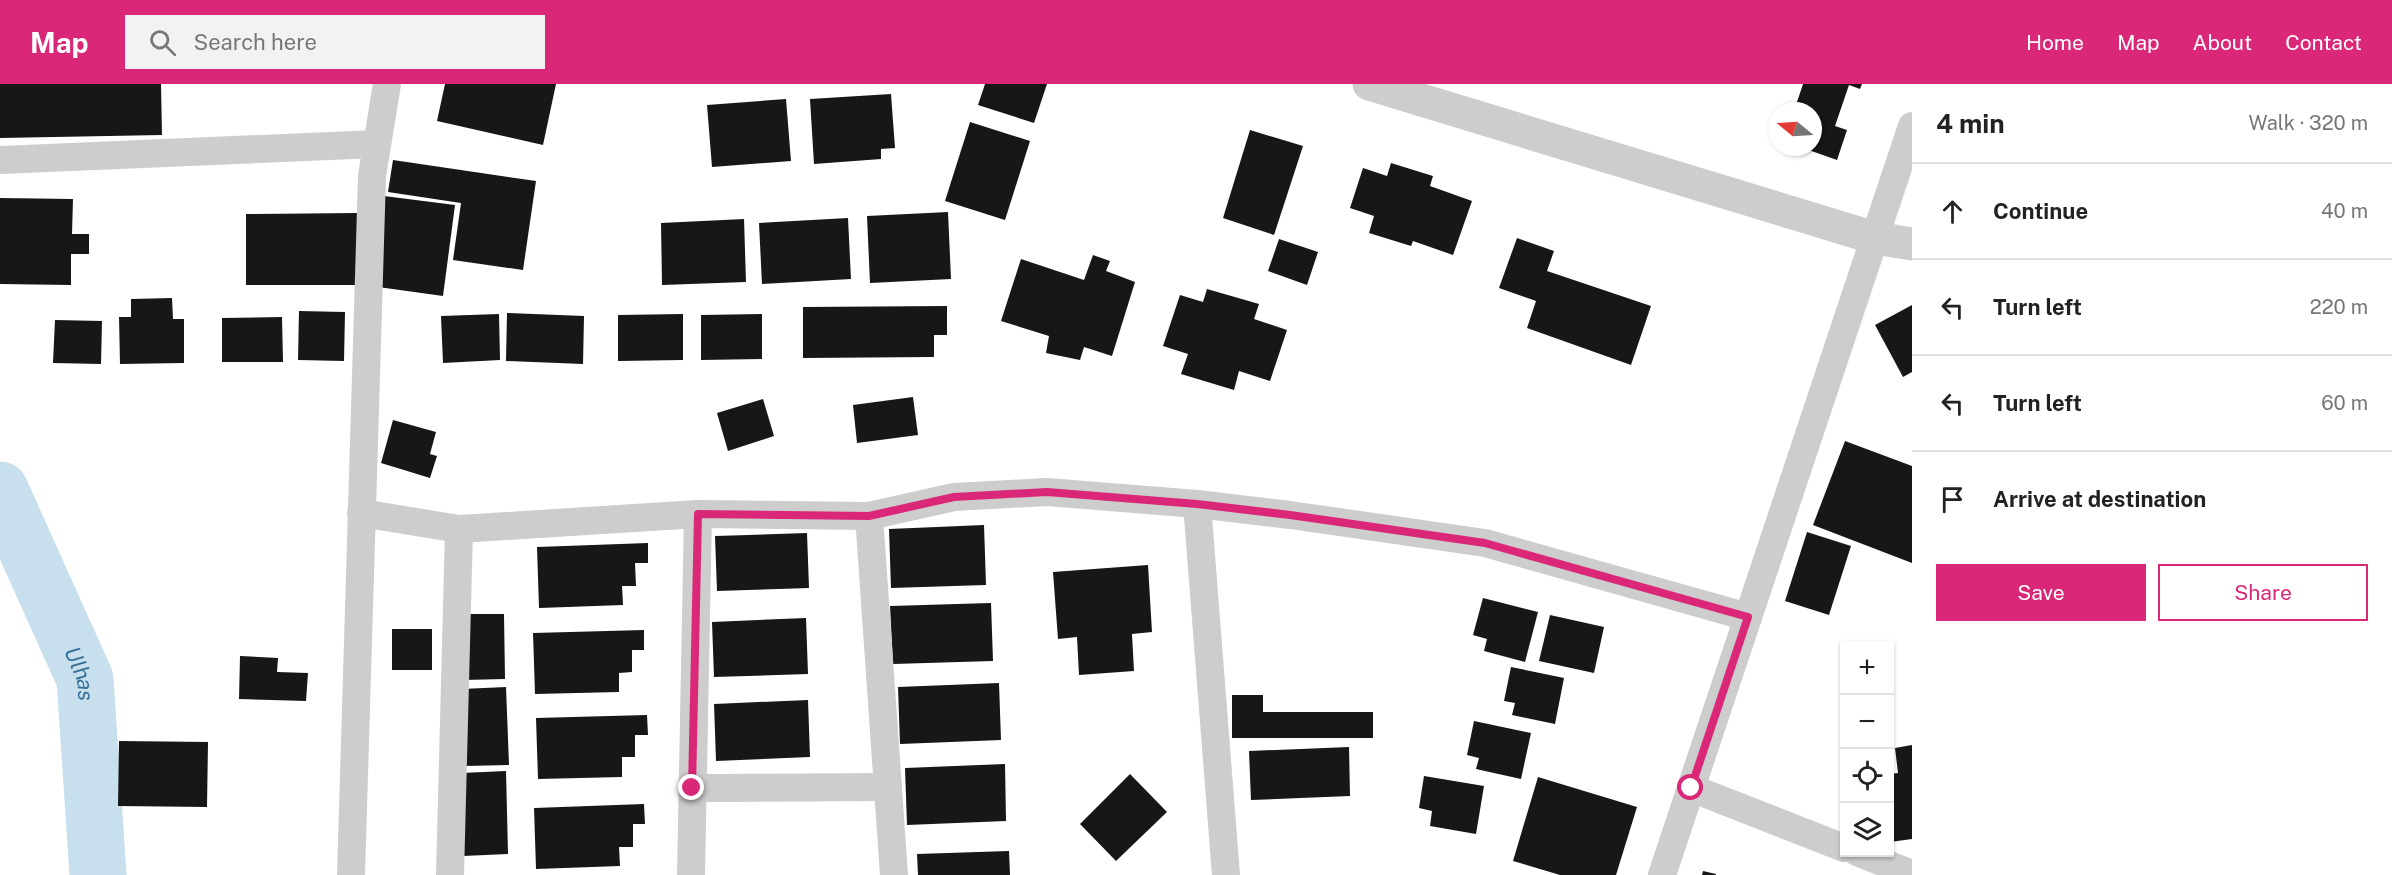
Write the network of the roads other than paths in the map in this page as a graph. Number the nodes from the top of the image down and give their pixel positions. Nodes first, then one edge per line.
1 (387, 84) edge
2 (1369, 84) edge
3 (1912, 126) edge
4 (377, 144) junction
5 (0, 160) edge
6 (1875, 238) junction
7 (1912, 244) edge
8 (1197, 504) junction
9 (361, 513) junction
10 (698, 514) junction
11 (869, 516) junction
12 (459, 529) junction
13 (1748, 617) junction
14 (888, 787) junction
15 (692, 788) junction
16 (1691, 788) junction
17 (1840, 846) edge
18 (1870, 857) edge
19 (1912, 874) edge
20 (351, 875) edge
21 (450, 875) edge
22 (691, 875) edge
23 (894, 875) edge
24 (1226, 875) edge
25 (1662, 875) edge

1 - 4 street
2 - 6 street
3 - 6 street
4 - 5 street
4 - 9 street
6 - 7 street
6 - 13 street
8 - 11 street
8 - 13 street
8 - 24 street
9 - 12 street
9 - 20 street
10 - 11 street
10 - 12 street
10 - 15 street
11 - 14 street
12 - 21 street
13 - 16 street
14 - 15 street
14 - 23 street
15 - 22 street
16 - 17 street
16 - 25 street
18 - 19 street

